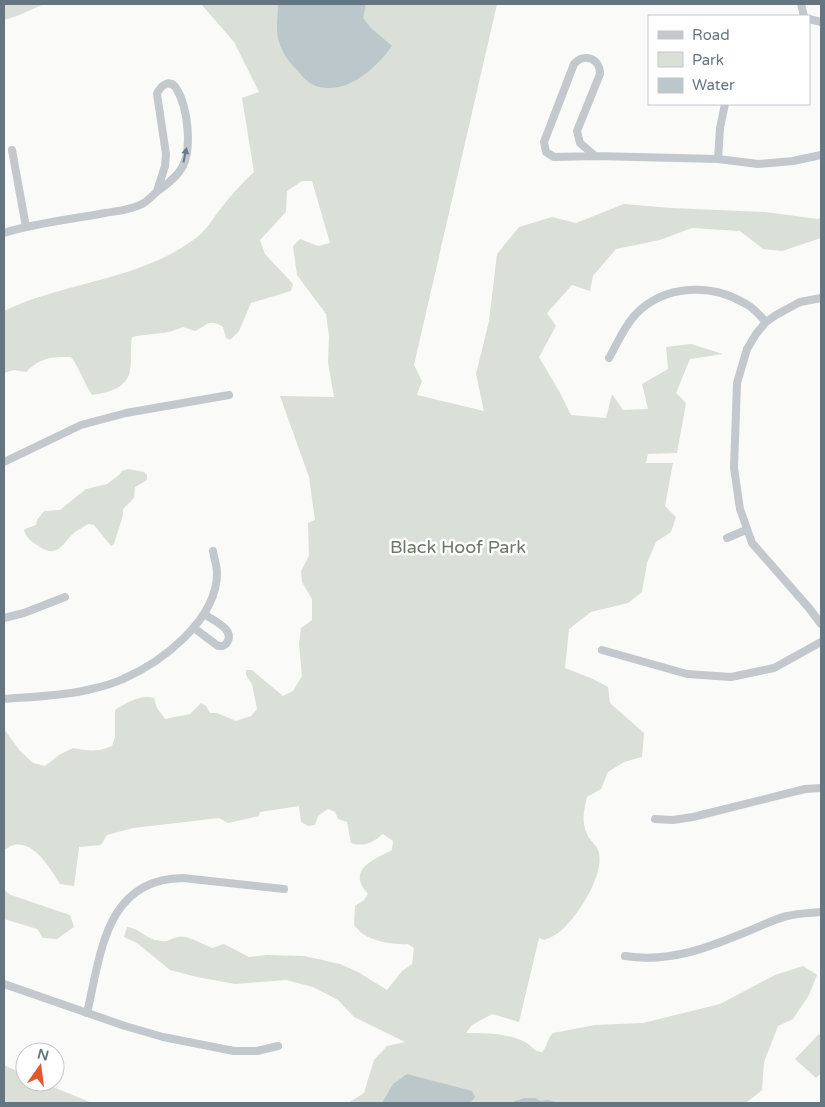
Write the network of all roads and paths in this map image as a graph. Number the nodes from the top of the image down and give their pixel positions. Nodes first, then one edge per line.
1 (725, 105) edge
2 (12, 150) dead end
3 (821, 155) edge
4 (595, 156) junction
5 (718, 159) junction
6 (157, 191) junction
7 (26, 227) junction
8 (4, 233) edge
9 (821, 298) edge
10 (766, 322) junction
11 (609, 358) dead end
12 (229, 395) dead end
13 (4, 462) edge
14 (746, 530) junction
15 (728, 538) dead end
16 (213, 551) dead end
17 (66, 597) dead end
18 (204, 614) junction
19 (4, 618) edge
20 (821, 624) edge
21 (194, 628) junction
22 (821, 642) edge
23 (602, 650) dead end
24 (4, 699) edge
25 (821, 788) edge
26 (655, 819) dead end
27 (284, 889) dead end
28 (821, 912) edge
29 (625, 956) dead end
30 (4, 984) edge
31 (87, 1013) junction
32 (278, 1046) dead end

1 - 5 street
2 - 7 street
3 - 5 street
4 - 4 street
4 - 5 street
6 -> 6 street
6 - 7 street
7 - 8 street
9 - 10 street
10 - 11 street
10 - 14 street
12 - 13 street
14 - 15 street
14 - 20 street
16 - 18 street
17 - 19 street
18 - 21 street
18 - 21 street
21 - 24 street
22 - 23 street
25 - 26 street
27 - 31 street
28 - 29 street
30 - 31 street
31 - 32 street

